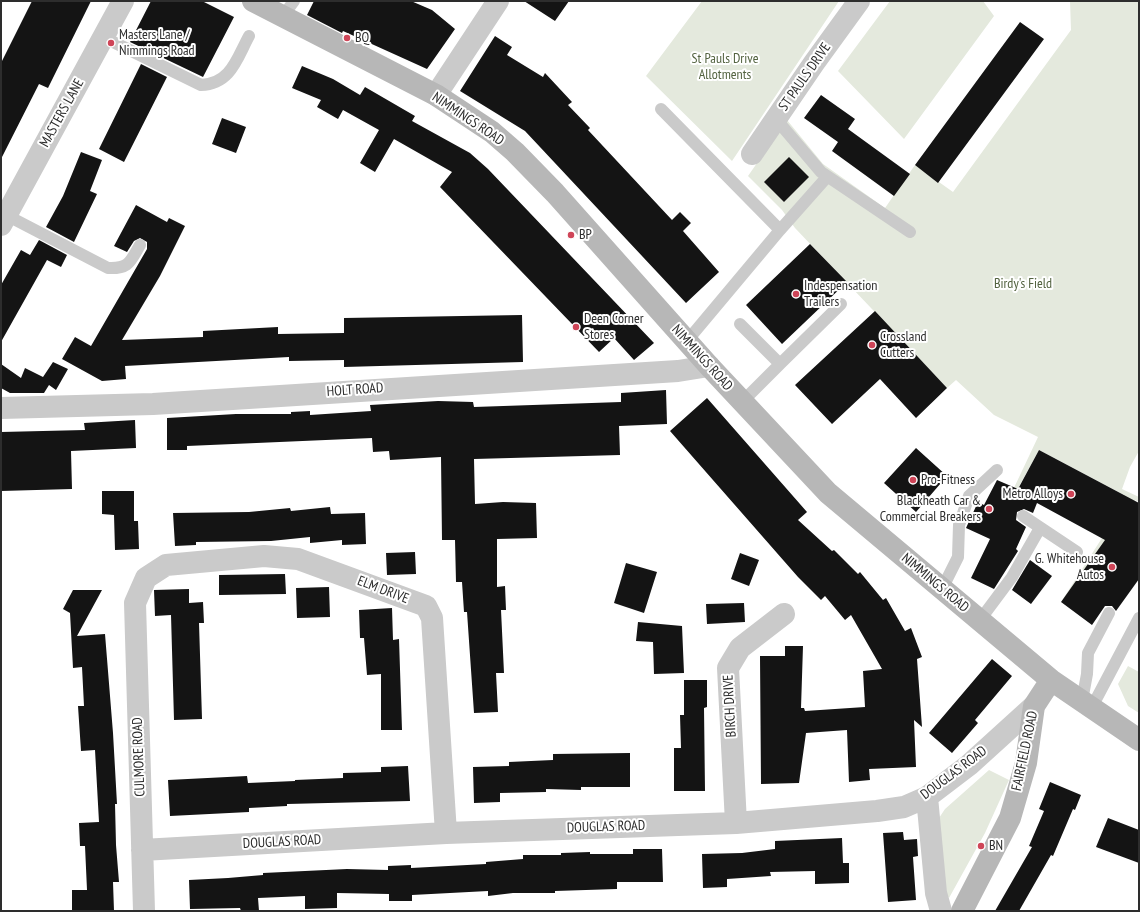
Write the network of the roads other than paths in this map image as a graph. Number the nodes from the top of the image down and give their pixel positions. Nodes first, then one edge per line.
1 (123, 1) edge
2 (253, 1) edge
3 (498, 1) edge
4 (859, 1) edge
5 (288, 9) edge
6 (249, 36) dead end
7 (103, 37) junction
8 (436, 95) junction
9 (661, 109) dead end
10 (776, 119) junction
11 (752, 154) dead end
12 (827, 177) junction
13 (3, 217) edge
14 (780, 230) junction
15 (910, 232) dead end
16 (140, 245) dead end
17 (842, 304) dead end
18 (740, 324) dead end
19 (687, 341) junction
20 (780, 364) junction
21 (709, 366) junction
22 (742, 402) junction
23 (1, 408) edge
24 (997, 470) dead end
25 (1023, 516) dead end
26 (1040, 528) junction
27 (1077, 552) dead end
28 (942, 589) junction
29 (135, 602) joint
30 (1109, 613) dead end
31 (784, 614) dead end
32 (1139, 618) edge
33 (980, 620) junction
34 (1052, 680) junction
35 (1087, 704) junction
36 (1034, 706) junction
37 (1139, 740) edge
38 (927, 797) junction
39 (736, 823) junction
40 (446, 833) junction
41 (142, 850) junction
42 (144, 911) edge
43 (941, 911) edge
44 (962, 911) edge

1 - 7 street, MASTERS LANE
2 - 5 main road, NIMMINGS ROAD
3 - 8 street
4 - 10 street, ST PAULS DRIVE
5 - 8 main road, NIMMINGS ROAD
6 - 7 lane
7 - 13 street, MASTERS LANE
8 - 19 main road, NIMMINGS ROAD
9 - 14 lane
10 - 11 street, ST PAULS DRIVE
10 - 12 lane
12 - 14 lane
12 - 15 lane
13 - 16 lane
14 - 19 lane
17 - 20 lane
18 - 20 lane
19 - 21 main road, NIMMINGS ROAD
20 - 22 lane
21 - 22 main road, NIMMINGS ROAD
21 - 23 street, HOLT ROAD
22 - 28 main road, NIMMINGS ROAD
24 - 28 lane
25 - 26 lane
26 - 27 lane
26 - 33 lane
28 - 33 main road, NIMMINGS ROAD
29 - 40 street, ELM DRIVE
29 - 41 street, CULMORE ROAD
30 - 35 lane
31 - 39 street, BIRCH DRIVE
32 - 35 lane
33 - 34 main road, NIMMINGS ROAD
34 - 35 main road, NIMMINGS ROAD
34 - 36 main road, FAIRFIELD ROAD
35 - 37 main road, NIMMINGS ROAD
36 - 38 street, DOUGLAS ROAD
36 - 44 main road, FAIRFIELD ROAD
38 - 39 street, DOUGLAS ROAD
38 - 43 street
39 - 40 street, DOUGLAS ROAD
40 - 41 street, DOUGLAS ROAD
41 - 42 street, CULMORE ROAD

